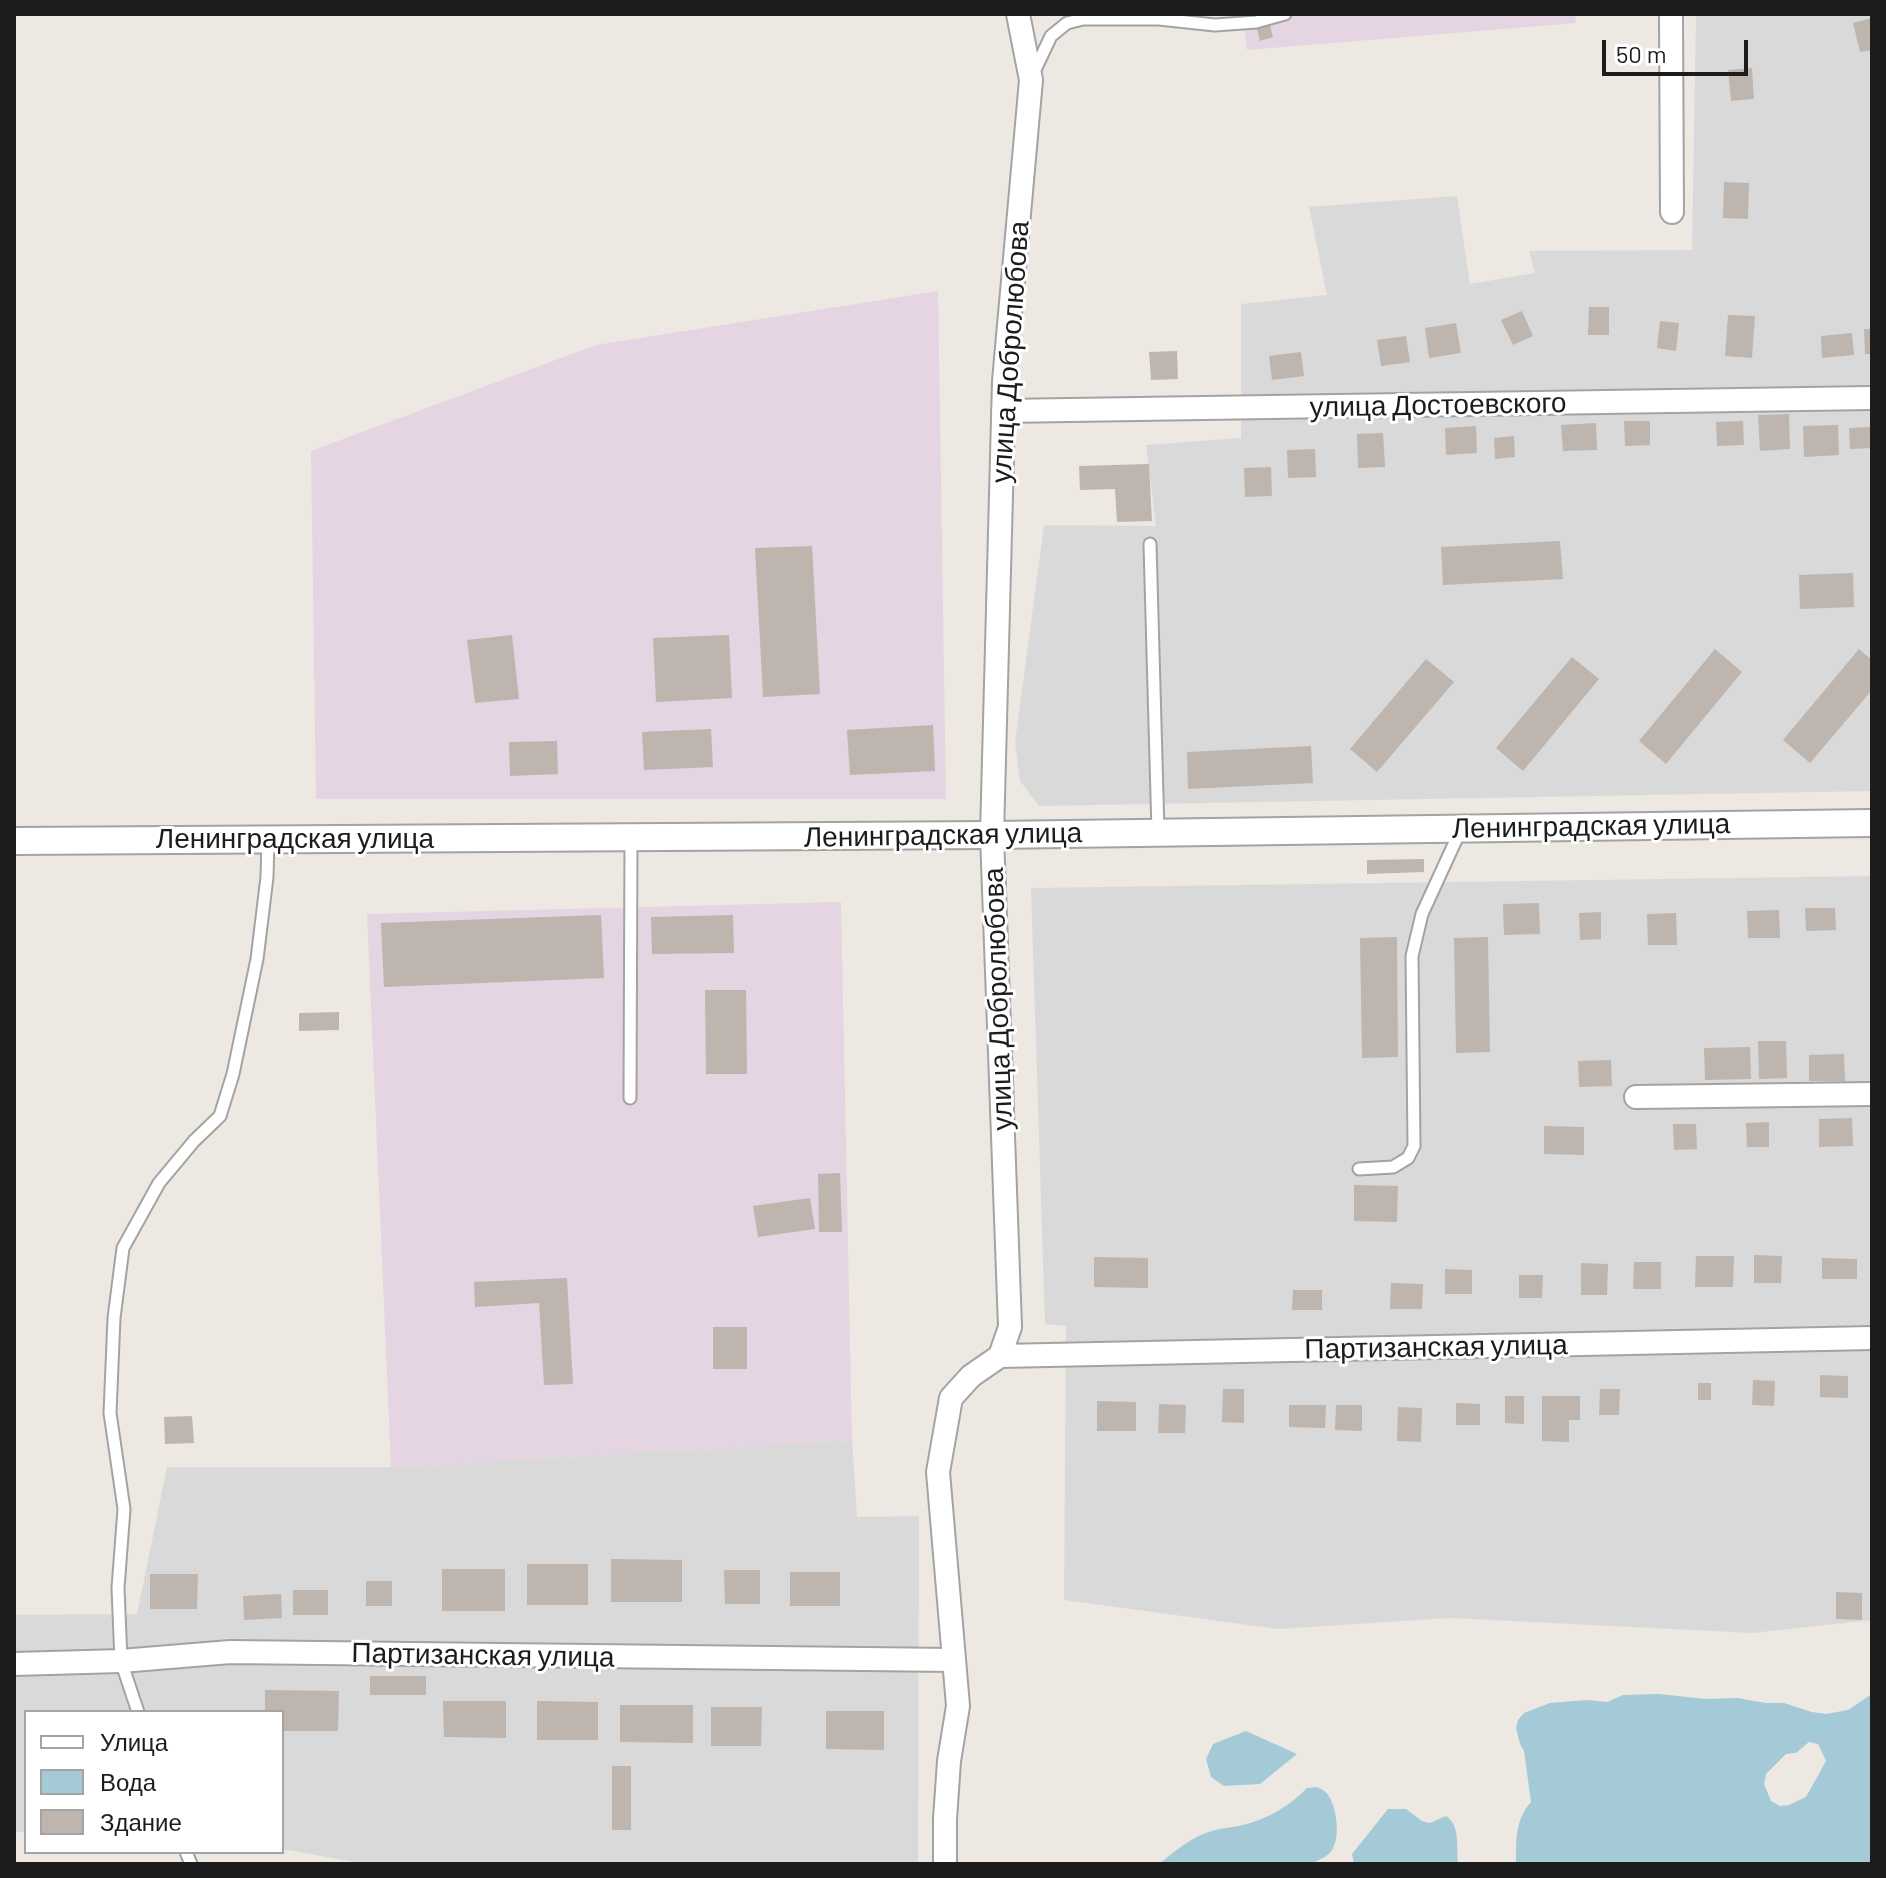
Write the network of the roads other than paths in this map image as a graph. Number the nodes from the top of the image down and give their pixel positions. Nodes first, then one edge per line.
1 (1018, 14) edge
2 (1285, 14) edge
3 (1671, 14) edge
4 (1031, 80) junction
5 (1672, 212) dead end
6 (1872, 398) edge
7 (1003, 411) junction
8 (1150, 544) dead end
9 (1872, 823) edge
10 (1462, 828) junction
11 (1158, 832) junction
12 (992, 835) junction
13 (631, 837) junction
14 (268, 839) junction
15 (14, 841) edge
16 (1872, 1094) edge
17 (1636, 1097) dead end
18 (630, 1098) dead end
19 (1359, 1169) dead end
20 (1872, 1338) edge
21 (1000, 1356) junction
22 (953, 1660) junction
23 (121, 1661) junction
24 (14, 1664) edge
25 (137, 1710) edge
26 (945, 1864) edge

1 - 4 street, улица Добролюбова
2 - 4 lane
3 - 5 street
4 - 7 street, улица Добролюбова
6 - 7 street, улица Достоевского
7 - 12 street, улица Добролюбова
8 - 11 lane
9 - 10 street, Ленинградская улица
10 - 11 street, Ленинградская улица
10 - 19 lane
11 - 12 street, Ленинградская улица
12 - 13 street, Ленинградская улица
12 - 21 street, улица Добролюбова
13 - 14 street, Ленинградская улица
13 - 18 lane
14 - 15 street, Ленинградская улица
14 - 23 lane
16 - 17 street
20 - 21 street, Партизанская улица
21 - 22 street
22 - 23 street, Партизанская улица
22 - 26 street
23 - 24 street, Партизанская улица
23 - 25 lane

